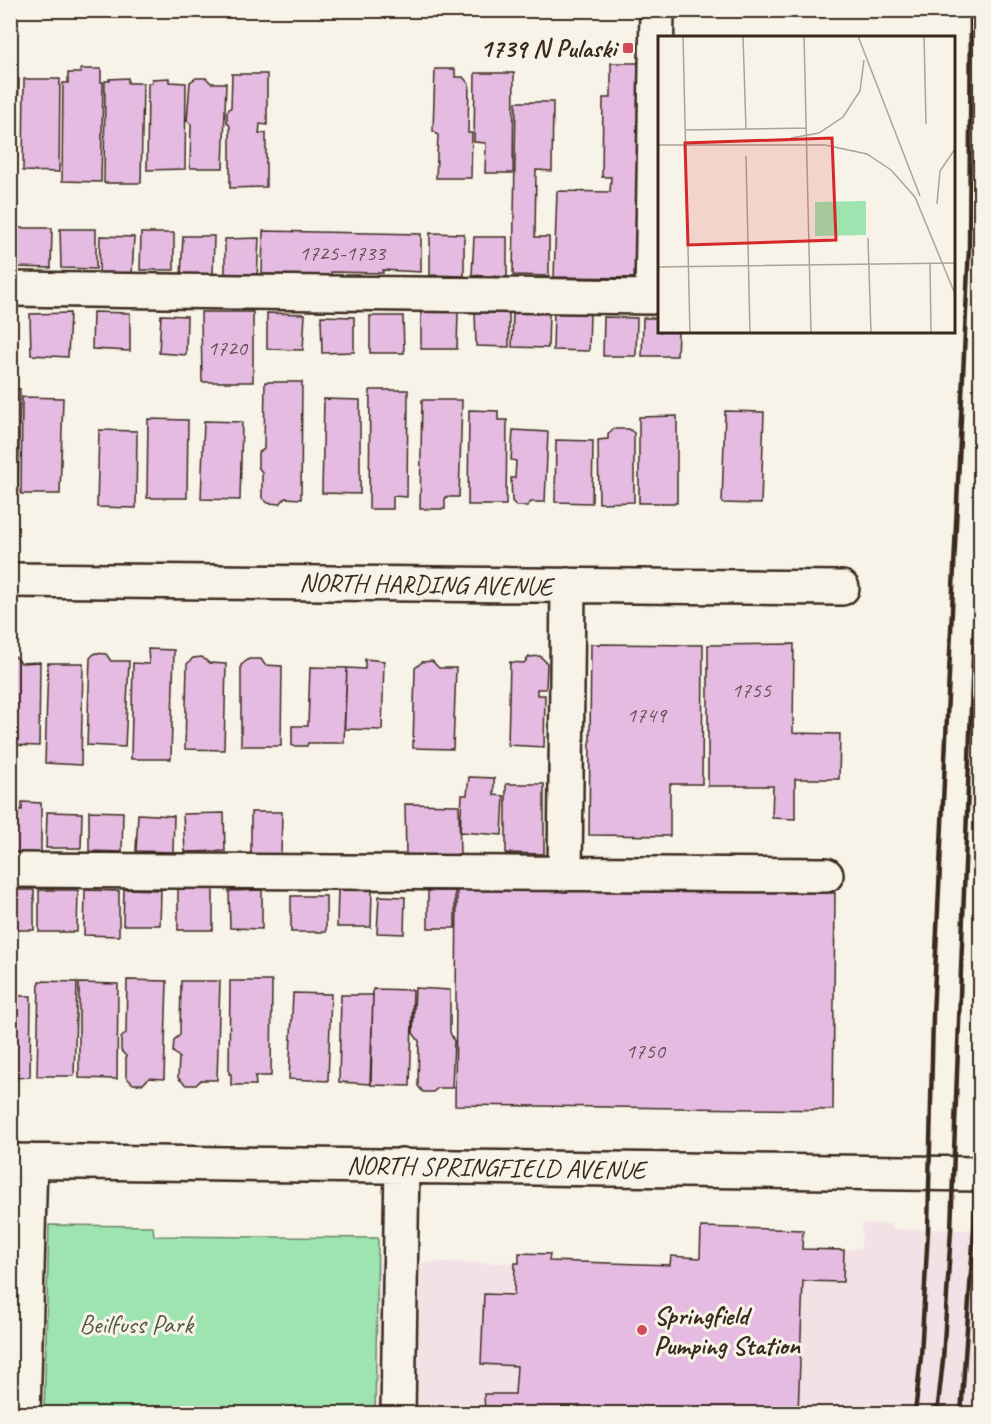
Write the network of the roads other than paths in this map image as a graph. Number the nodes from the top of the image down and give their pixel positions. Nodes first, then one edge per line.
1 (657, 10) edge
2 (10, 289) edge
3 (10, 580) edge
4 (568, 585) junction
5 (842, 588) dead end
6 (10, 870) edge
7 (565, 874) junction
8 (826, 875) dead end
9 (20, 1161) edge
10 (402, 1165) junction
11 (981, 1173) edge
12 (23, 1413) edge
13 (398, 1413) edge

1 - 2 street
3 - 4 street, NORTH HARDING AVENUE
4 - 5 street, NORTH HARDING AVENUE
4 - 7 street
6 - 7 street
7 - 8 street
9 - 10 street, NORTH SPRINGFIELD AVENUE
9 - 12 street
10 - 11 street, NORTH SPRINGFIELD AVENUE
10 - 13 street

